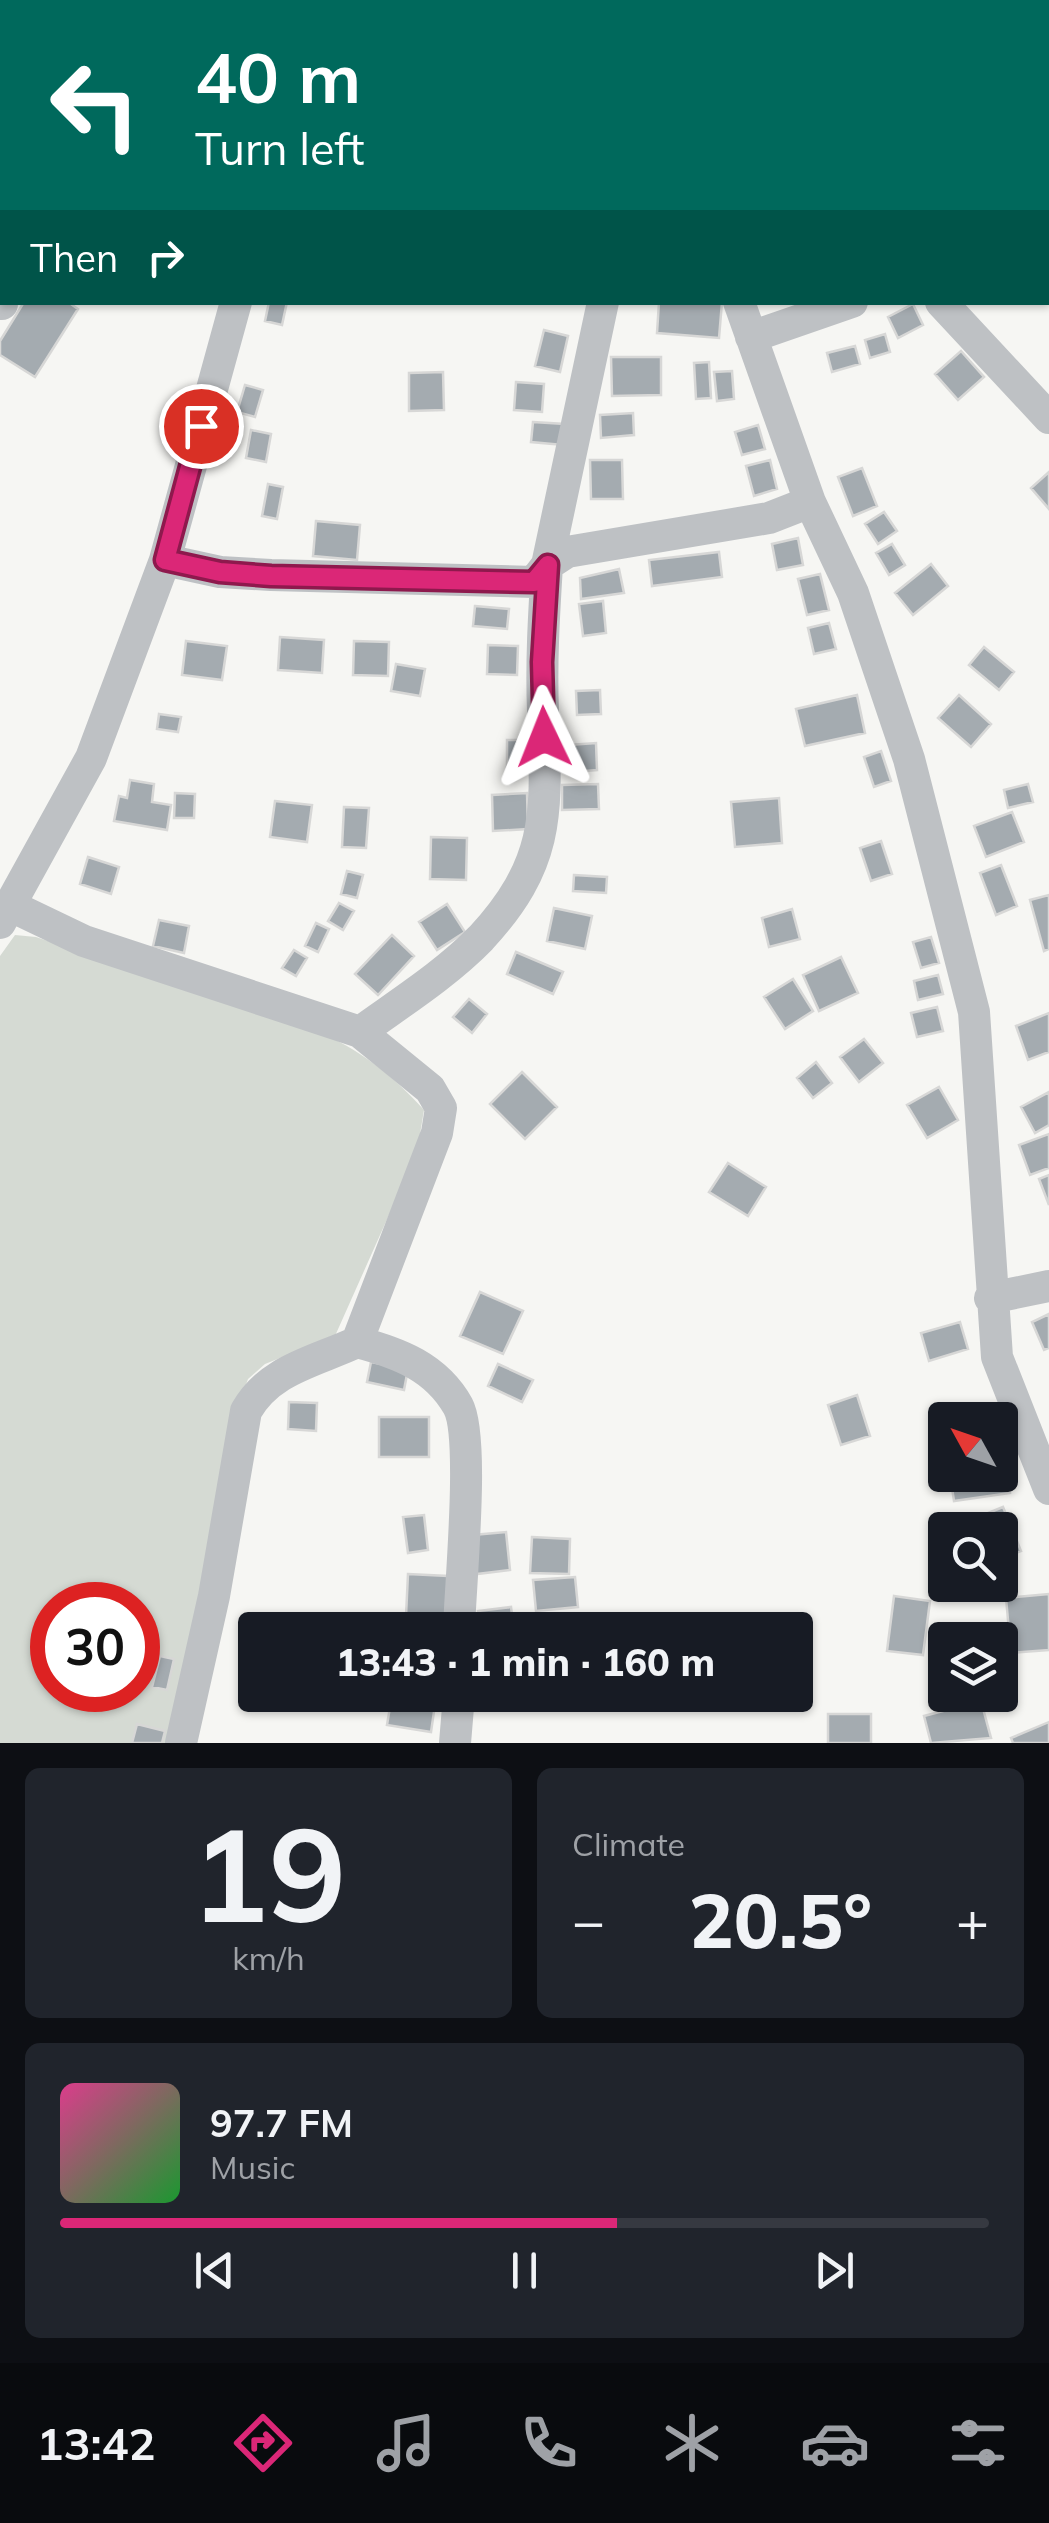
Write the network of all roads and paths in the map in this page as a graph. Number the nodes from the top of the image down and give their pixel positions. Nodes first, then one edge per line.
1 (235, 305) edge
2 (603, 305) edge
3 (740, 305) edge
4 (843, 305) edge
5 (944, 305) edge
6 (751, 337) junction
7 (1049, 418) edge
8 (810, 502) junction
9 (165, 560) junction
10 (548, 565) junction
11 (6, 914) edge
12 (360, 1032) junction
13 (1049, 1286) edge
14 (990, 1298) junction
15 (357, 1342) junction
16 (1049, 1489) edge
17 (461, 1612) edge
18 (457, 1712) edge
19 (180, 1743) edge
20 (455, 1743) edge

1 - 9 street
2 - 10 street
3 - 6 street
4 - 6 street
5 - 7 street
6 - 8 street
8 - 10 street
8 - 14 street
9 - 10 street
9 - 11 street
10 - 12 street
11 - 12 street
12 - 15 street
13 - 14 street
14 - 16 street
15 - 17 street
15 - 19 street
18 - 20 street

